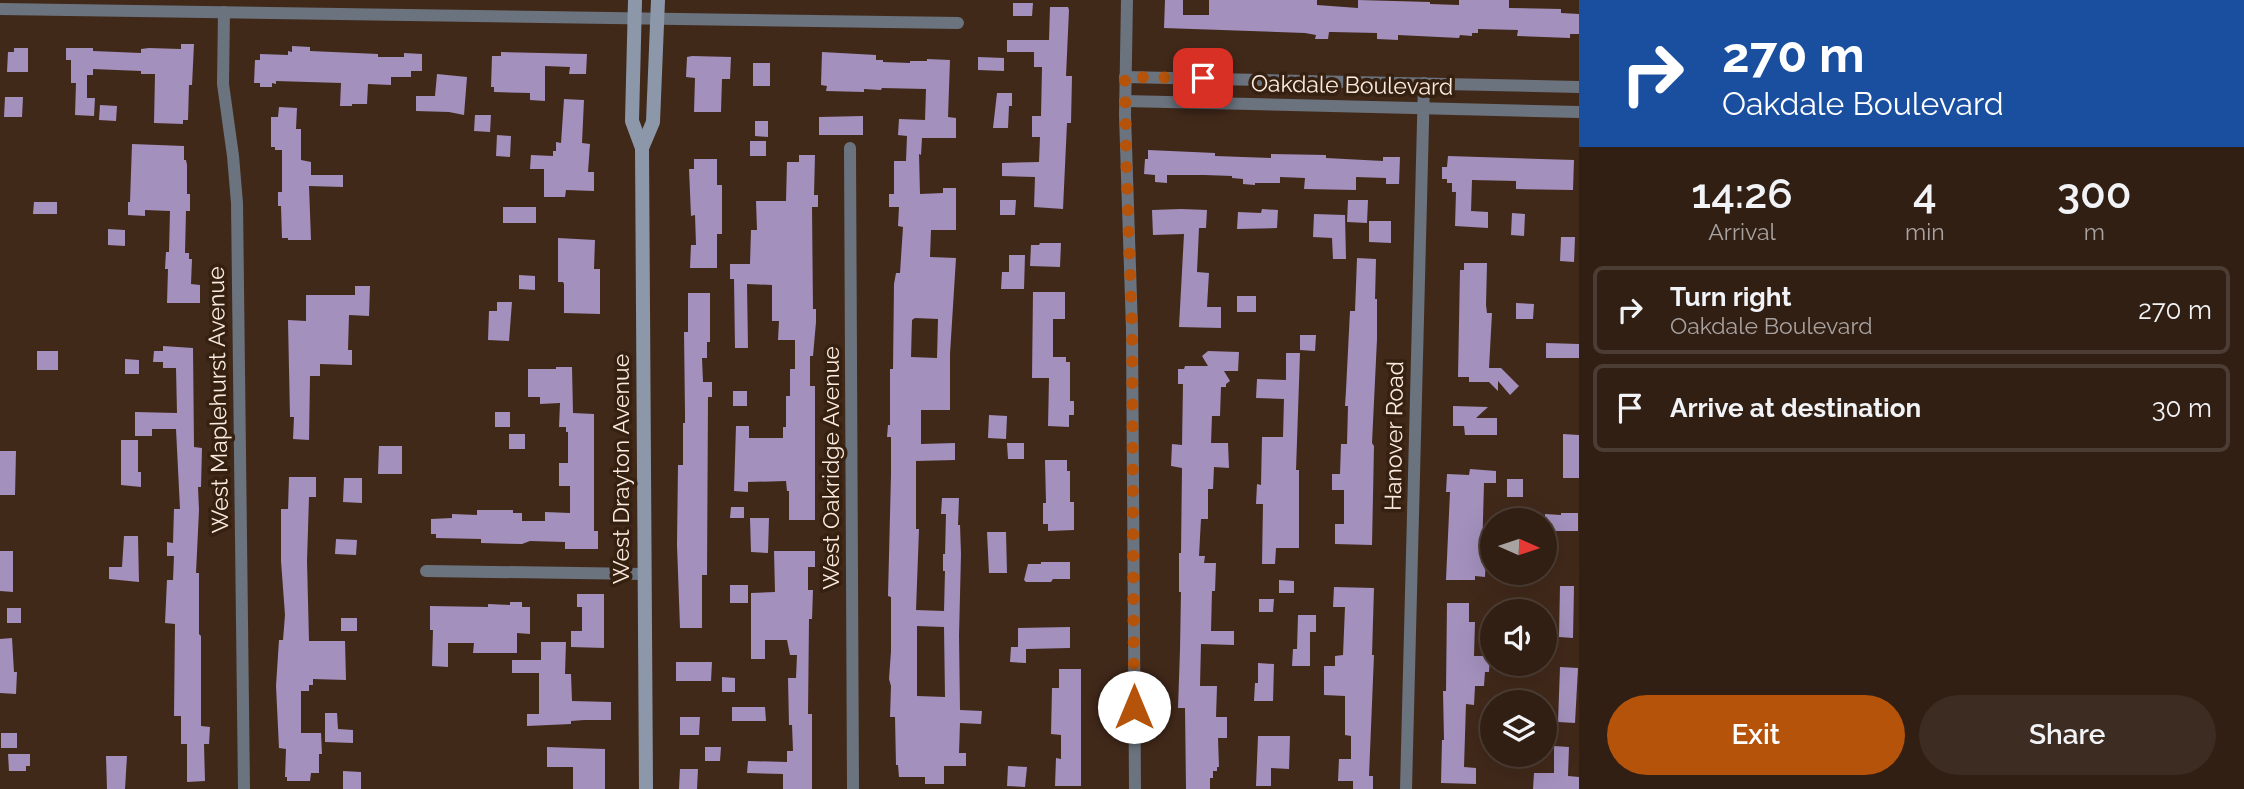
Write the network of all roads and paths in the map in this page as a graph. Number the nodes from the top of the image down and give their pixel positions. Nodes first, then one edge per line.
1 (635, 0) edge
2 (658, 0) edge
3 (1127, 0) edge
4 (0, 9) edge
5 (224, 12) junction
6 (634, 19) junction
7 (657, 19) junction
8 (958, 23) dead end
9 (1125, 77) junction
10 (1424, 83) junction
11 (1579, 87) edge
12 (1125, 101) junction
13 (1423, 107) junction
14 (1579, 111) edge
15 (642, 148) junction
16 (850, 148) dead end
17 (426, 570) dead end
18 (645, 574) junction
19 (244, 789) edge
20 (646, 789) edge
21 (853, 789) edge
22 (1135, 789) edge
23 (1406, 789) edge

1 - 6 street, West Drayton Avenue
2 - 7 street, West Drayton Avenue
3 - 9 street
4 - 5 street
5 - 6 street
5 - 19 street, West Maplehurst Avenue
6 - 7 street
6 - 15 street, West Drayton Avenue
7 - 8 street
7 - 15 street, West Drayton Avenue
9 - 10 street, Oakdale Boulevard
9 - 12 street
10 - 11 street, Oakdale Boulevard
10 - 13 street, Hanover Road
12 - 13 street, Oakdale Boulevard
12 - 22 street
13 - 14 street, Oakdale Boulevard
13 - 23 street, Hanover Road
15 - 18 street, West Drayton Avenue
16 - 21 street, West Oakridge Avenue
17 - 18 street
18 - 20 street, West Drayton Avenue

